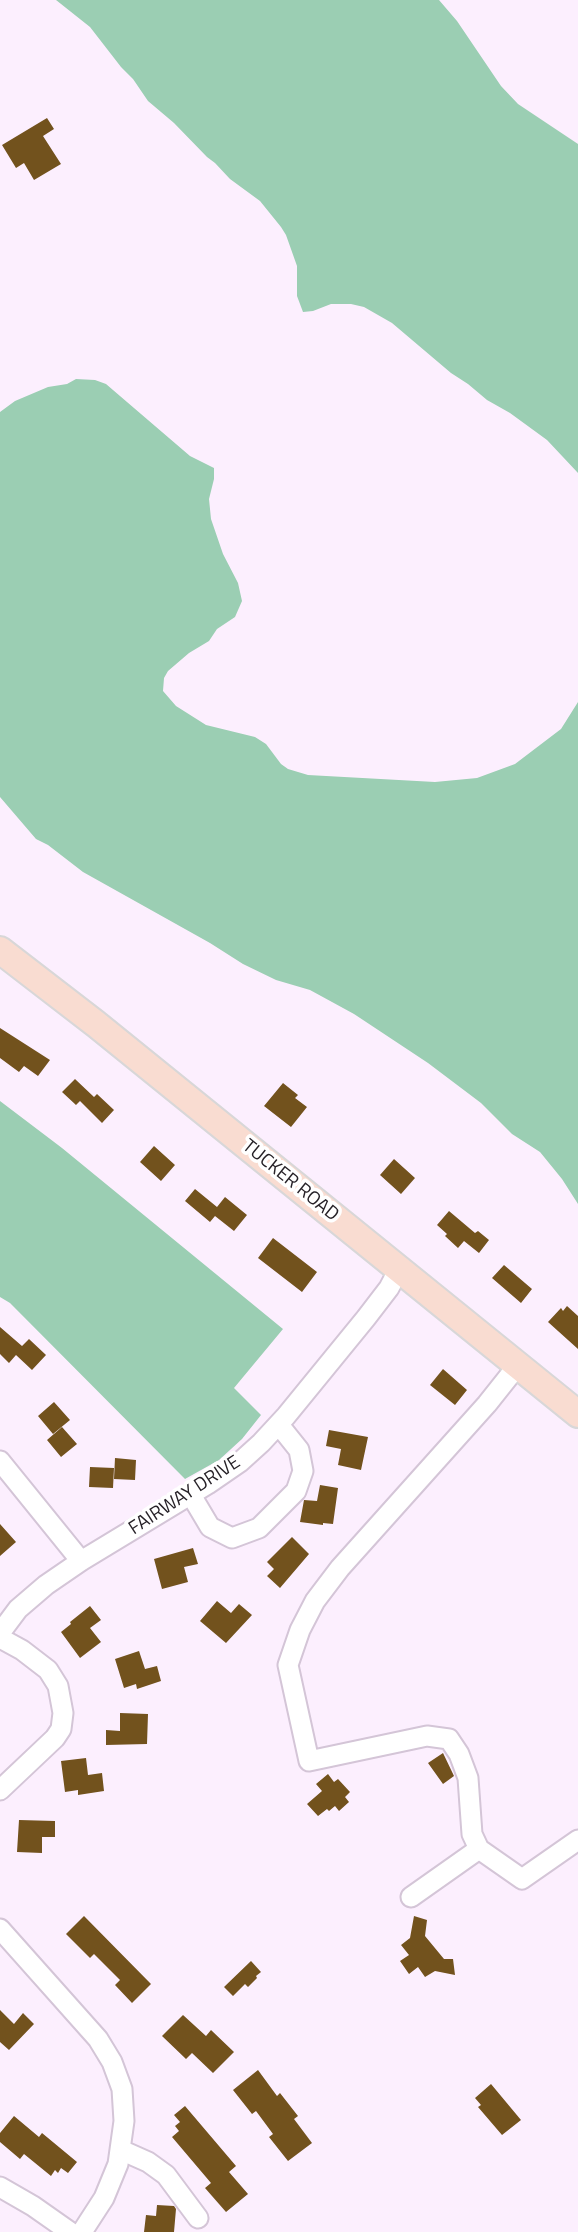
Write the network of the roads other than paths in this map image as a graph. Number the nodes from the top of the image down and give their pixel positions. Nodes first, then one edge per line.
1 (0, 950) edge
2 (400, 1269) junction
3 (518, 1365) junction
4 (578, 1414) edge
5 (279, 1425) junction
6 (0, 1461) edge
7 (191, 1495) junction
8 (81, 1561) junction
9 (0, 1635) edge
10 (0, 1790) edge
11 (578, 1840) edge
12 (479, 1849) junction
13 (411, 1897) dead end
14 (0, 1929) edge
15 (121, 2150) junction
16 (0, 2187) edge
17 (198, 2218) dead end
18 (70, 2232) edge
19 (82, 2232) edge

1 - 2 main road, TUCKER ROAD
2 - 3 main road, TUCKER ROAD
2 - 5 street, FAIRWAY DRIVE
3 - 4 main road, TUCKER ROAD
3 - 12 street
5 - 7 street, FAIRWAY DRIVE
5 - 7 street
6 - 8 street
7 - 8 street, FAIRWAY DRIVE
8 - 9 street, FAIRWAY DRIVE
9 - 10 street
11 - 12 street
12 - 13 street
14 - 15 street
15 - 17 street
15 - 19 street
16 - 18 street

